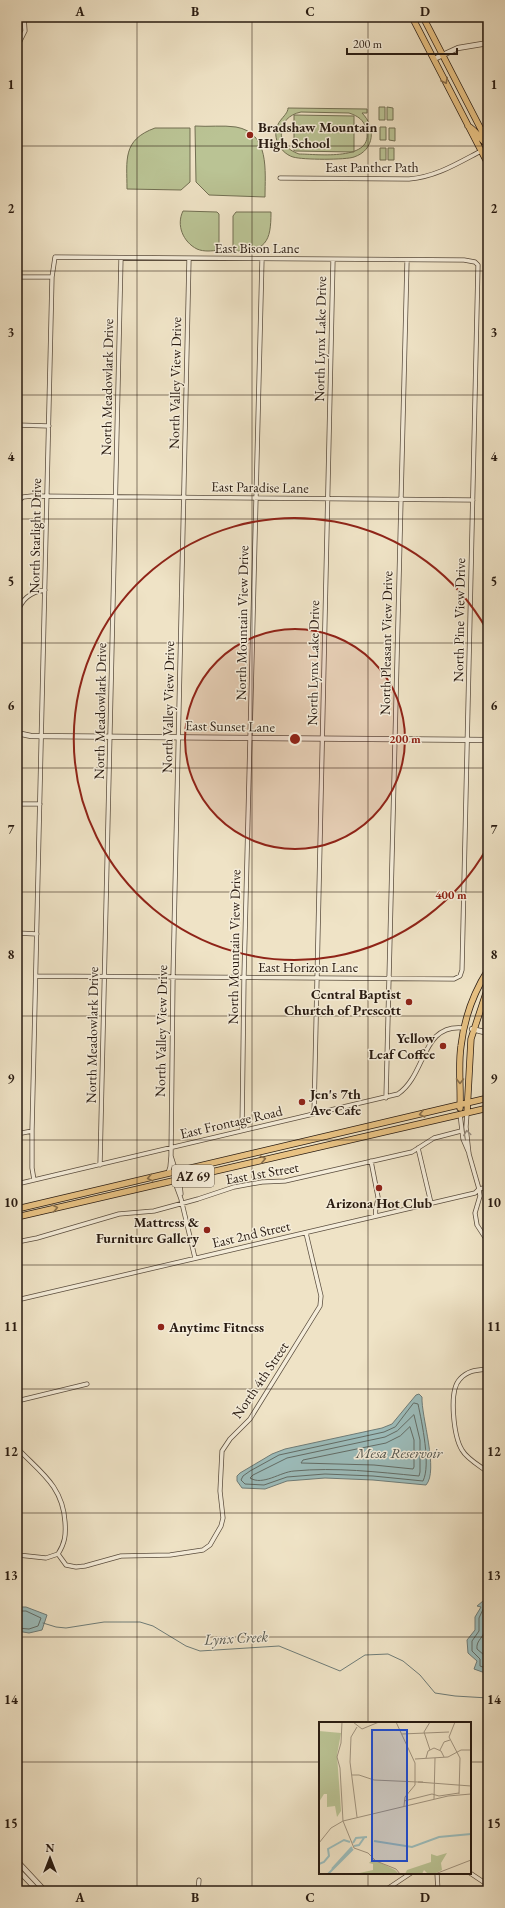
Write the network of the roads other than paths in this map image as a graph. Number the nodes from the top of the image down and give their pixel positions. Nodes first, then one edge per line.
1 (24, 17) edge
2 (412, 17) edge
3 (423, 17) edge
4 (485, 17) edge
5 (487, 43) edge
6 (17, 47) edge
7 (443, 55) junction
8 (434, 59) junction
9 (468, 126) junction
10 (488, 144) edge
11 (481, 151) junction
12 (488, 153) edge
13 (488, 164) edge
14 (280, 178) dead end
15 (121, 258) junction
16 (189, 259) junction
17 (262, 259) junction
18 (333, 260) junction
19 (406, 261) junction
20 (478, 265) joint
21 (17, 277) edge
22 (52, 277) junction
23 (17, 425) edge
24 (49, 426) junction
25 (47, 496) junction
26 (116, 497) junction
27 (184, 497) junction
28 (256, 498) junction
29 (327, 499) junction
30 (400, 500) junction
31 (473, 500) junction
32 (17, 502) edge
33 (45, 590) junction
34 (17, 613) edge
35 (17, 733) edge
36 (42, 736) junction
37 (110, 736) junction
38 (178, 736) junction
39 (250, 737) junction
40 (322, 738) junction
41 (394, 738) junction
42 (467, 739) junction
43 (488, 740) edge
44 (17, 804) edge
45 (40, 804) junction
46 (17, 934) edge
47 (37, 934) junction
48 (488, 970) edge
49 (36, 976) junction
50 (460, 976) joint
51 (104, 977) junction
52 (172, 977) junction
53 (244, 977) junction
54 (316, 978) junction
55 (389, 978) junction
56 (488, 987) edge
57 (474, 998) junction
58 (464, 1028) junction
59 (472, 1030) junction
60 (488, 1033) edge
61 (469, 1054) junction
62 (386, 1098) junction
63 (488, 1098) edge
64 (467, 1103) junction
65 (460, 1105) junction
66 (488, 1108) edge
67 (467, 1113) junction
68 (314, 1114) junction
69 (460, 1114) junction
70 (32, 1131) junction
71 (242, 1131) junction
72 (461, 1131) junction
73 (17, 1134) edge
74 (170, 1148) junction
75 (418, 1148) junction
76 (469, 1154) junction
77 (171, 1156) junction
78 (370, 1161) junction
79 (100, 1165) junction
80 (176, 1172) junction
81 (167, 1174) junction
82 (188, 1177) junction
83 (34, 1180) junction
84 (174, 1180) junction
85 (17, 1184) edge
86 (488, 1187) edge
87 (479, 1189) junction
88 (181, 1199) junction
89 (182, 1203) junction
90 (431, 1203) junction
91 (17, 1209) edge
92 (376, 1216) junction
93 (17, 1217) edge
94 (306, 1233) junction
95 (17, 1242) edge
96 (488, 1242) edge
97 (195, 1258) junction
98 (17, 1300) edge
99 (488, 1369) edge
100 (87, 1384) dead end
101 (17, 1401) edge
102 (17, 1448) edge
103 (488, 1472) edge
104 (58, 1554) junction
105 (18, 1556) dead end
106 (17, 1861) edge
107 (17, 1869) edge
108 (410, 1874) edge
109 (437, 1874) edge
110 (471, 1874) edge
111 (199, 1880) dead end
112 (488, 1885) edge
113 (38, 1891) edge
114 (46, 1891) edge
115 (198, 1891) edge
116 (384, 1891) edge
117 (438, 1891) edge

1 - 6 street
2 - 8 main road
3 - 7 main road
4 - 5 street
5 - 7 street
7 - 8 street
7 - 10 main road
8 -> 9 main road
9 - 10 main road
9 - 11 main road
11 - 12 main road
11 - 13 main road
11 - 14 street, East Panther Path
15 - 16 street, East Bison Lane
15 - 22 street, East Bison Lane
15 - 26 street, North Meadowlark Drive
16 - 17 street, East Bison Lane
16 - 27 street, North Valley View Drive
17 - 18 street, East Bison Lane
17 - 28 street, North Mountain View Drive
18 - 19 street, East Bison Lane
18 - 29 street, North Lynx Lake Drive
19 - 20 street, East Bison Lane
19 - 30 street, North Pleasant View Drive
20 - 31 street, North Pine View Drive
21 - 22 street
22 - 24 street, North Starlight Drive
23 - 24 street
24 - 25 street, North Starlight Drive
25 - 26 street, East Paradise Lane
25 - 32 street, East Paradise Lane
25 - 33 street, North Starlight Drive
26 - 27 street, East Paradise Lane
26 - 37 street, North Meadowlark Drive
27 - 28 street, East Paradise Lane
27 - 38 street, North Valley View Drive
28 - 29 street, East Paradise Lane
28 - 39 street, North Mountain View Drive
29 - 30 street, East Paradise Lane
29 - 40 street, North Lynx Lake Drive
30 - 31 street, East Paradise Lane
30 - 41 street, North Pleasant View Drive
31 - 42 street, North Pine View Drive
33 - 34 street
33 - 36 street, North Starlight Drive
35 - 36 street, East Sunset Lane
36 - 37 street, East Sunset Lane
36 - 45 street, North Starlight Drive
37 - 38 street, East Sunset Lane
37 - 51 street, North Meadowlark Drive
38 - 39 street, East Sunset Lane
38 - 52 street, North Valley View Drive
39 - 40 street, East Sunset Lane
39 - 53 street, North Mountain View Drive
40 - 41 street, East Sunset Lane
40 - 54 street, North Lynx Lake Drive
41 - 42 street, East Sunset Lane
41 - 55 street, North Pleasant View Drive
42 - 43 street, East Sunset Lane
42 - 50 street, North Pine View Drive
44 - 45 street
45 - 47 street, North Starlight Drive
46 - 47 street
47 - 49 street, North Starlight Drive
48 - 57 main road
49 - 51 street, East Horizon Lane
49 - 70 street, North Starlight Drive
50 - 55 street, East Horizon Lane
51 - 52 street, East Horizon Lane
51 - 79 street, North Meadowlark Drive
52 - 53 street, East Horizon Lane
52 - 74 street, North Valley View Drive
53 - 54 street, East Horizon Lane
53 - 71 street, North Mountain View Drive
54 - 55 street, East Horizon Lane
54 - 68 street, North Lynx Lake Drive
55 - 62 street, North Pleasant View Drive
56 - 59 main road
57 - 58 main road
57 - 59 main road
58 - 61 main road
58 - 62 street, East Frontage Road
58 -> 65 main road
59 - 60 street
59 - 61 main road
61 - 64 main road
62 - 68 street, East Frontage Road
63 - 64 main road, AZ 69
64 - 65 main road, AZ 69
64 - 67 main road
65 - 69 main road
65 -> 80 main road, AZ 69
66 - 67 main road, AZ 69
67 - 69 main road, AZ 69
76 -> 67 street
68 - 71 street, East Frontage Road
69 - 72 street
82 -> 69 main road, AZ 69
70 - 73 street
70 - 83 street, North Starlight Drive
71 - 74 street, East Frontage Road
72 - 75 street, East 1st Street
72 - 76 street
74 - 77 street, North Valley View Drive / AZ 69
74 - 79 street, East Frontage Road
75 - 78 street, East 1st Street
75 - 90 street
76 - 87 street
77 - 80 street, North Valley View Drive / AZ 69
77 - 81 street, North Valley View Drive
78 - 89 street, East 1st Street
78 - 92 street
79 - 83 street, East Frontage Road
80 - 81 main road, AZ 69
80 - 84 street
81 -> 91 main road, AZ 69
82 - 84 main road, AZ 69
82 - 88 street
83 - 85 street, East Frontage Road
84 - 88 street
93 -> 84 main road, AZ 69
86 - 87 street, East 2nd Street
87 - 90 street, East 2nd Street
87 - 96 street
88 - 89 street
89 - 95 street, East 1st Street
89 - 97 street
90 - 92 street, East 2nd Street
92 - 94 street, East 2nd Street
94 - 97 street, East 2nd Street
94 - 104 street, North 4th Street
97 - 98 street, East 2nd Street
99 - 103 street
100 - 101 street
102 - 104 street
104 - 105 street
106 - 114 street
107 - 113 street
108 - 116 street
109 - 117 street
110 - 112 street
111 - 115 street

